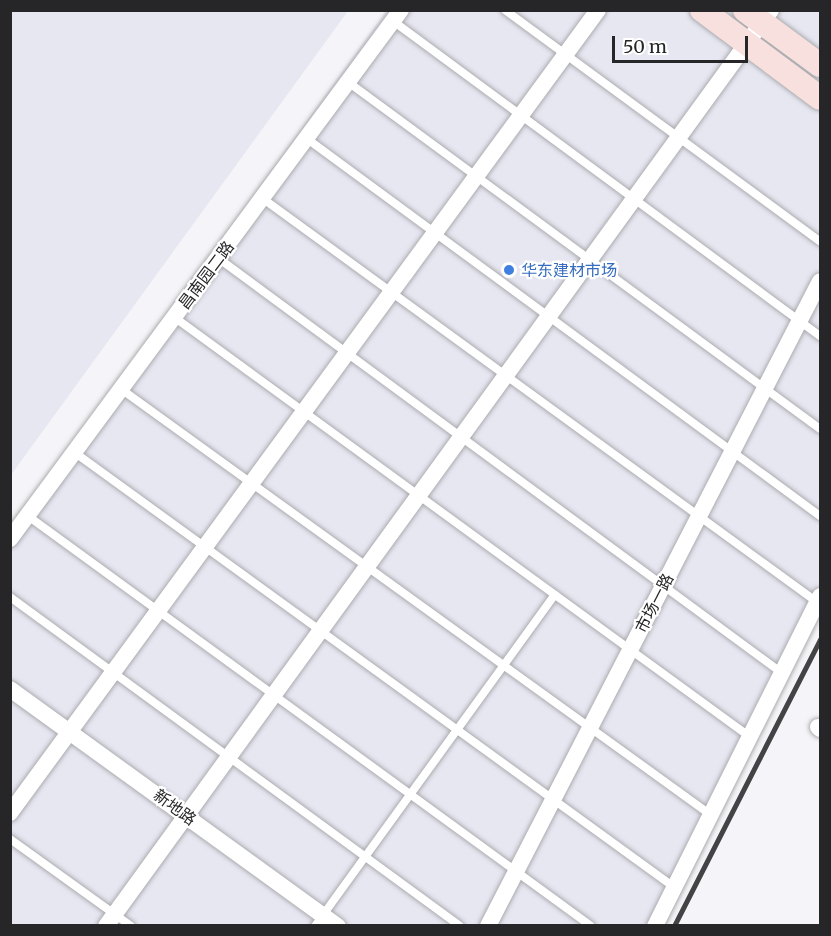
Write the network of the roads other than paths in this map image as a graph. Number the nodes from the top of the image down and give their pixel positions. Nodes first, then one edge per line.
1 (505, 10) edge
2 (598, 10) edge
3 (702, 10) edge
4 (760, 14) edge
5 (397, 16) edge
6 (747, 44) junction
7 (566, 55) junction
8 (820, 65) edge
9 (348, 82) junction
10 (820, 98) edge
11 (521, 116) junction
12 (306, 138) junction
13 (679, 138) junction
14 (477, 176) junction
15 (262, 198) junction
16 (635, 199) junction
17 (435, 233) junction
18 (820, 241) edge
19 (218, 258) junction
20 (590, 260) junction
21 (820, 281) edge
22 (392, 293) junction
23 (549, 316) junction
24 (174, 317) junction
25 (800, 321) junction
26 (820, 336) edge
27 (347, 354) junction
28 (506, 376) junction
29 (765, 388) junction
30 (121, 389) junction
31 (304, 412) junction
32 (820, 429) edge
33 (462, 438) junction
34 (733, 451) junction
35 (74, 452) junction
36 (252, 483) junction
37 (419, 496) junction
38 (28, 516) junction
39 (699, 516) junction
40 (820, 516) edge
41 (10, 539) edge
42 (206, 547) junction
43 (368, 567) junction
44 (663, 586) junction
45 (555, 595) junction
46 (10, 597) edge
47 (819, 599) edge
48 (159, 611) junction
49 (321, 631) junction
50 (630, 650) junction
51 (504, 665) junction
52 (114, 672) junction
53 (782, 673) junction
54 (10, 689) edge
55 (275, 696) junction
56 (590, 728) junction
57 (457, 729) junction
58 (70, 732) junction
59 (750, 737) junction
60 (230, 757) junction
61 (410, 794) junction
62 (553, 799) junction
63 (10, 813) edge
64 (711, 815) junction
65 (188, 816) junction
66 (10, 839) edge
67 (365, 856) junction
68 (516, 871) junction
69 (674, 887) junction
70 (110, 920) edge
71 (319, 920) edge
72 (131, 926) edge
73 (338, 926) edge
74 (460, 926) edge
75 (488, 926) edge
76 (591, 926) edge
77 (655, 926) edge

1 - 7 lane
2 - 7 street
3 - 6 street
4 - 6 street
4 - 8 street
5 - 9 street, 昌南园二路
5 - 11 lane
6 - 10 street
6 - 13 street
7 - 11 street
7 - 13 lane
9 - 12 street, 昌南园二路
9 - 14 lane
11 - 14 street
11 - 16 lane
12 - 15 street, 昌南园二路
12 - 17 lane
13 - 16 street
13 - 18 lane
14 - 17 street
14 - 20 lane
15 - 19 street, 昌南园二路
15 - 22 lane
16 - 20 street
16 - 25 lane
17 - 22 street
17 - 23 lane
19 - 24 street, 昌南园二路
19 - 27 lane
20 - 23 street
20 - 29 lane
21 - 25 street, 市场一路
22 - 27 street
22 - 28 lane
23 - 28 street
23 - 34 lane
24 - 30 street, 昌南园二路
24 - 31 lane
25 - 26 lane
25 - 29 street, 市场一路
27 - 31 street
27 - 33 lane
28 - 33 street
28 - 39 lane
29 - 32 lane
29 - 34 street, 市场一路
30 - 35 street, 昌南园二路
30 - 36 lane
31 - 36 street
31 - 37 lane
33 - 37 street
33 - 44 lane
34 - 39 street, 市场一路
34 - 40 lane
35 - 38 street, 昌南园二路
35 - 42 lane
36 - 42 street
36 - 43 lane
37 - 43 street
37 - 45 lane
38 - 41 street, 昌南园二路
38 - 48 lane
39 - 44 street, 市场一路
39 - 47 lane
42 - 48 street
42 - 49 lane
43 - 49 street
43 - 51 lane
44 - 50 street, 市场一路
44 - 53 lane
45 - 50 lane
45 - 51 lane
46 - 52 lane
47 - 53 street
48 - 52 street
48 - 55 lane
49 - 55 street
49 - 57 lane
50 - 56 street, 市场一路
50 - 59 lane
51 - 56 lane
51 - 57 lane
52 - 58 street
52 - 60 lane
53 - 59 street
54 - 58 street, 新地路
55 - 60 street
55 - 61 lane
56 - 62 street, 市场一路
56 - 64 lane
57 - 61 lane
57 - 62 lane
58 - 63 street
58 - 65 street, 新地路
59 - 64 street
60 - 65 street
60 - 67 lane
61 - 67 lane
61 - 68 lane
62 - 68 street, 市场一路
62 - 69 lane
64 - 69 street
65 - 70 street
65 - 71 street, 新地路
66 - 70 lane
67 - 71 lane
67 - 74 lane
68 - 75 street, 市场一路
68 - 76 lane
69 - 77 street
70 - 72 lane
71 - 73 street, 新地路

